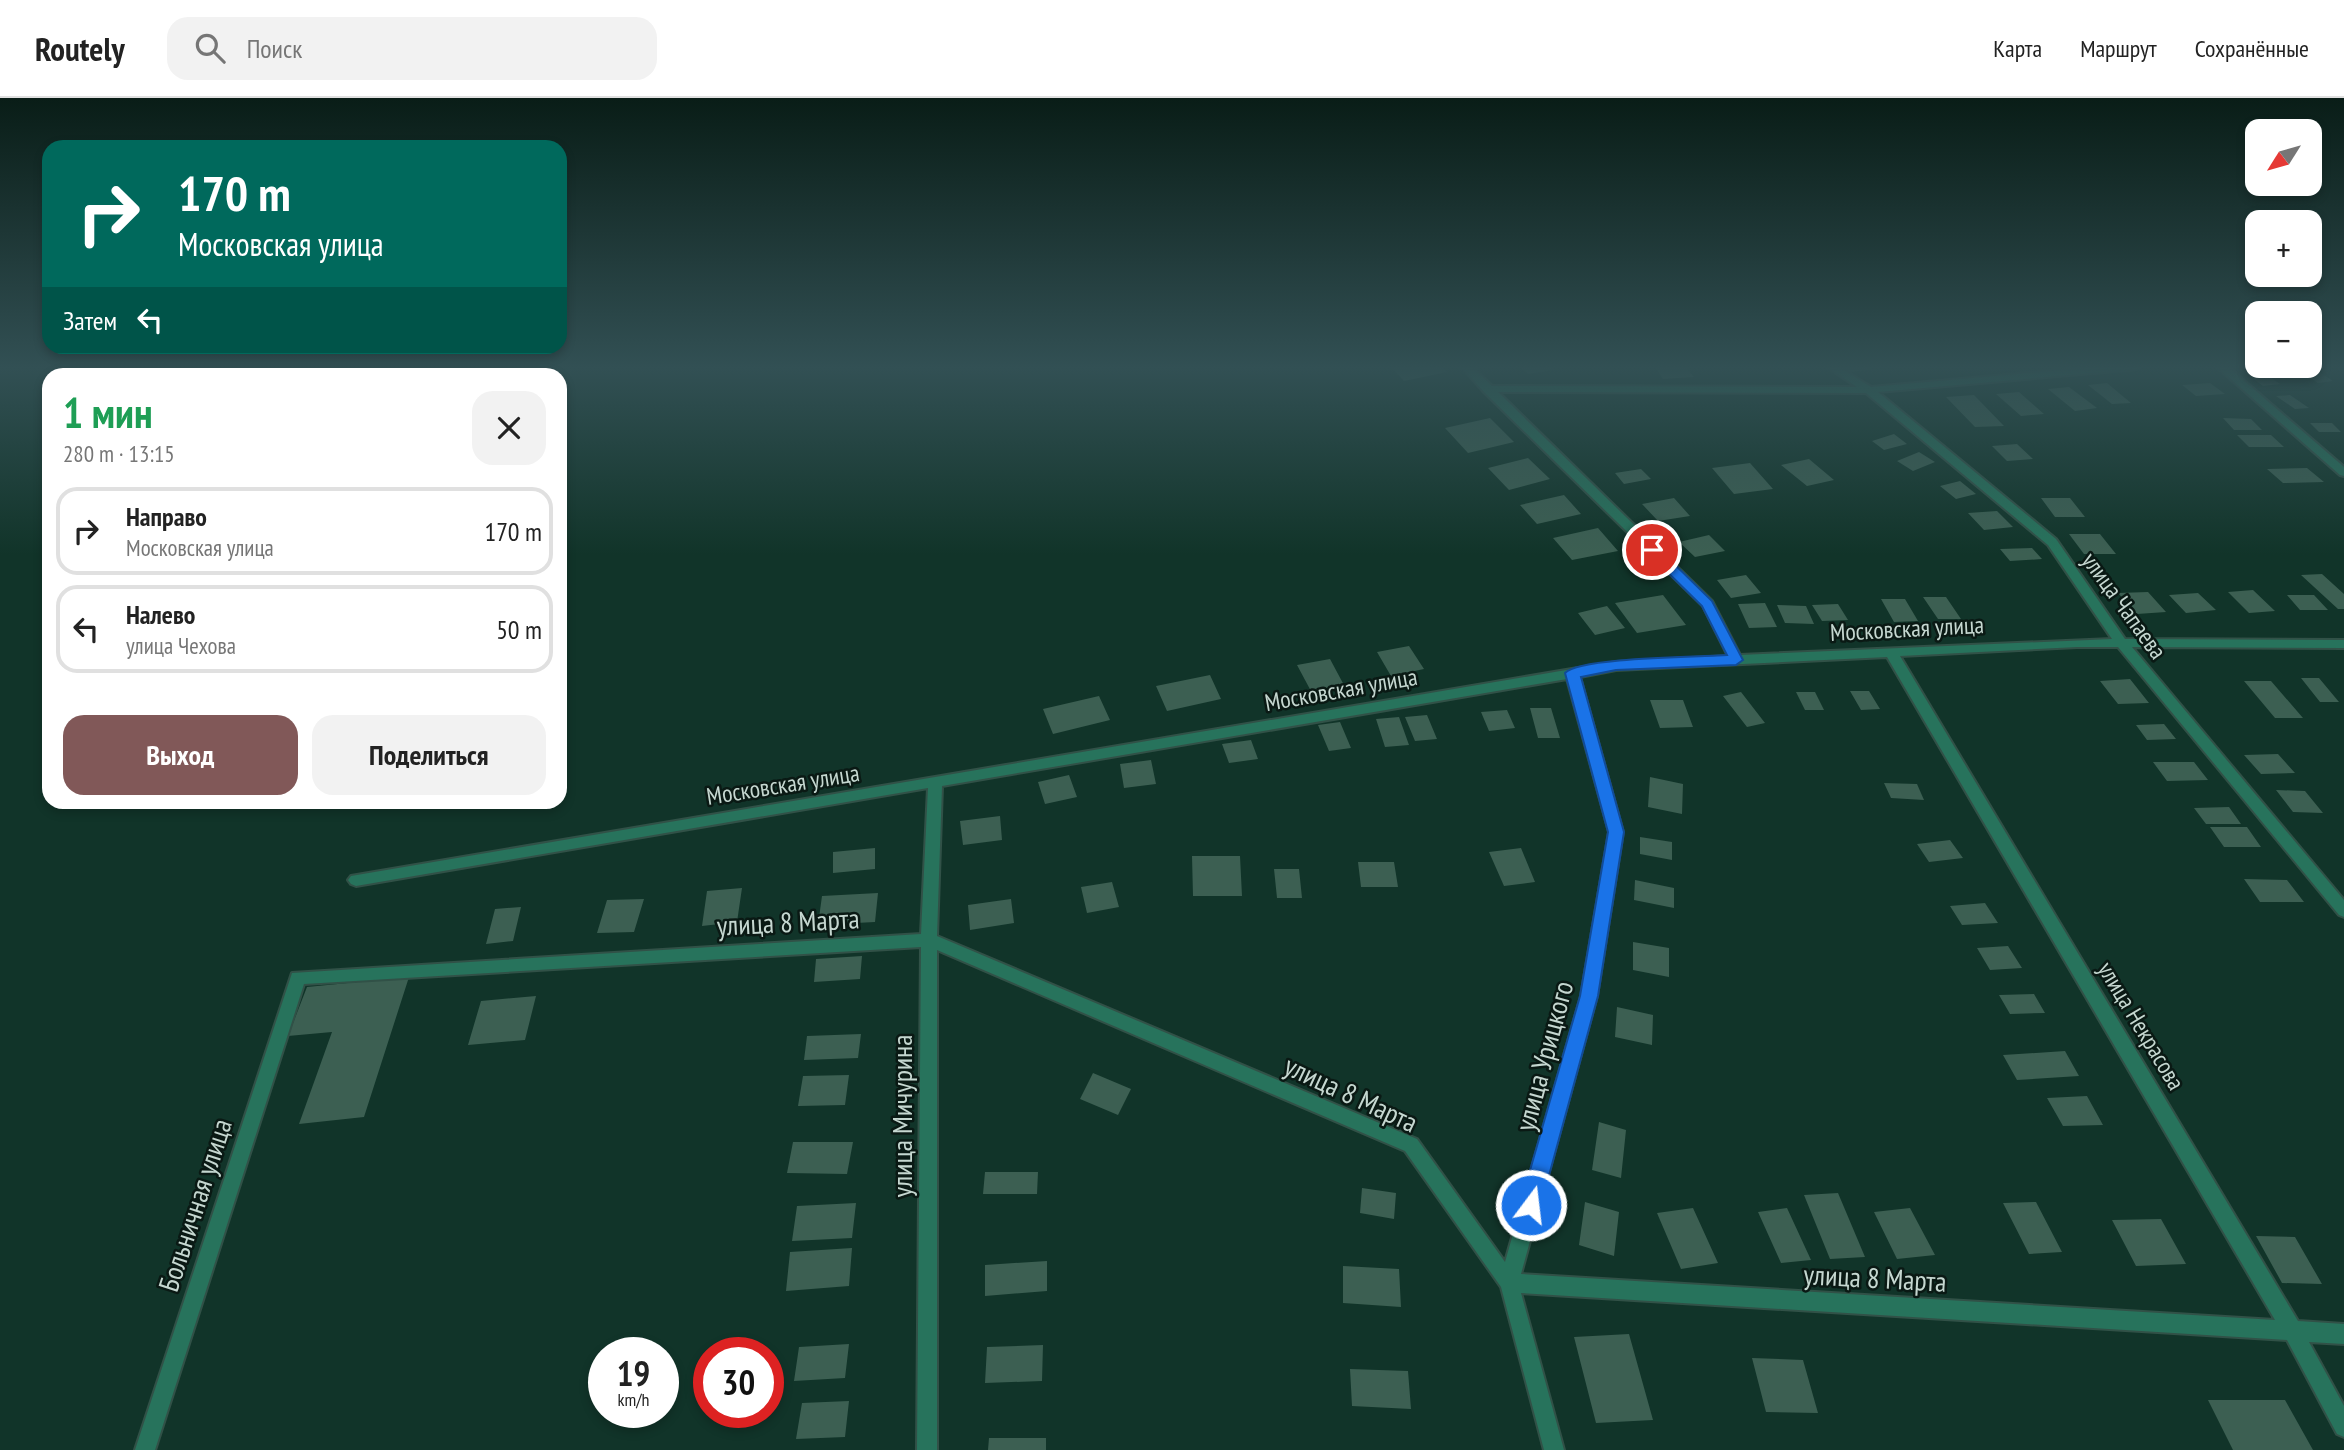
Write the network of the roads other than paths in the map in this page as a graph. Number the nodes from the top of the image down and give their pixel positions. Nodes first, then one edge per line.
1 (1528, 429) edge
2 (1916, 429) edge
3 (2294, 429) edge
4 (2344, 473) edge
5 (2121, 643) junction
6 (2344, 644) edge
7 (1891, 652) junction
8 (1736, 660) junction
9 (1572, 673) junction
10 (935, 783) junction
11 (356, 880) dead end
12 (2344, 911) edge
13 (929, 940) junction
14 (298, 978) joint
15 (1509, 1283) junction
16 (2292, 1330) junction
17 (2344, 1334) edge
18 (2344, 1427) edge
19 (145, 1450) edge
20 (927, 1450) edge
21 (1554, 1450) edge

1 - 8 street
2 - 5 street, улица Чапаева
3 - 4 street
5 - 6 street, Московская улица
5 - 7 street, Московская улица
5 - 12 street, улица Чапаева
7 - 8 street, Московская улица
7 - 16 street, улица Некрасова
8 - 9 street, Московская улица
9 - 10 street, Московская улица
9 - 15 street, улица Урицкого
10 - 11 street, Московская улица
10 - 13 street, улица Мичурина
13 - 14 street, улица 8 Марта
13 - 15 street, улица 8 Марта
13 - 20 street, улица Мичурина
14 - 19 street, Больничная улица
15 - 16 street, улица 8 Марта
15 - 21 street
16 - 17 street, улица 8 Марта
16 - 18 street, улица Некрасова

